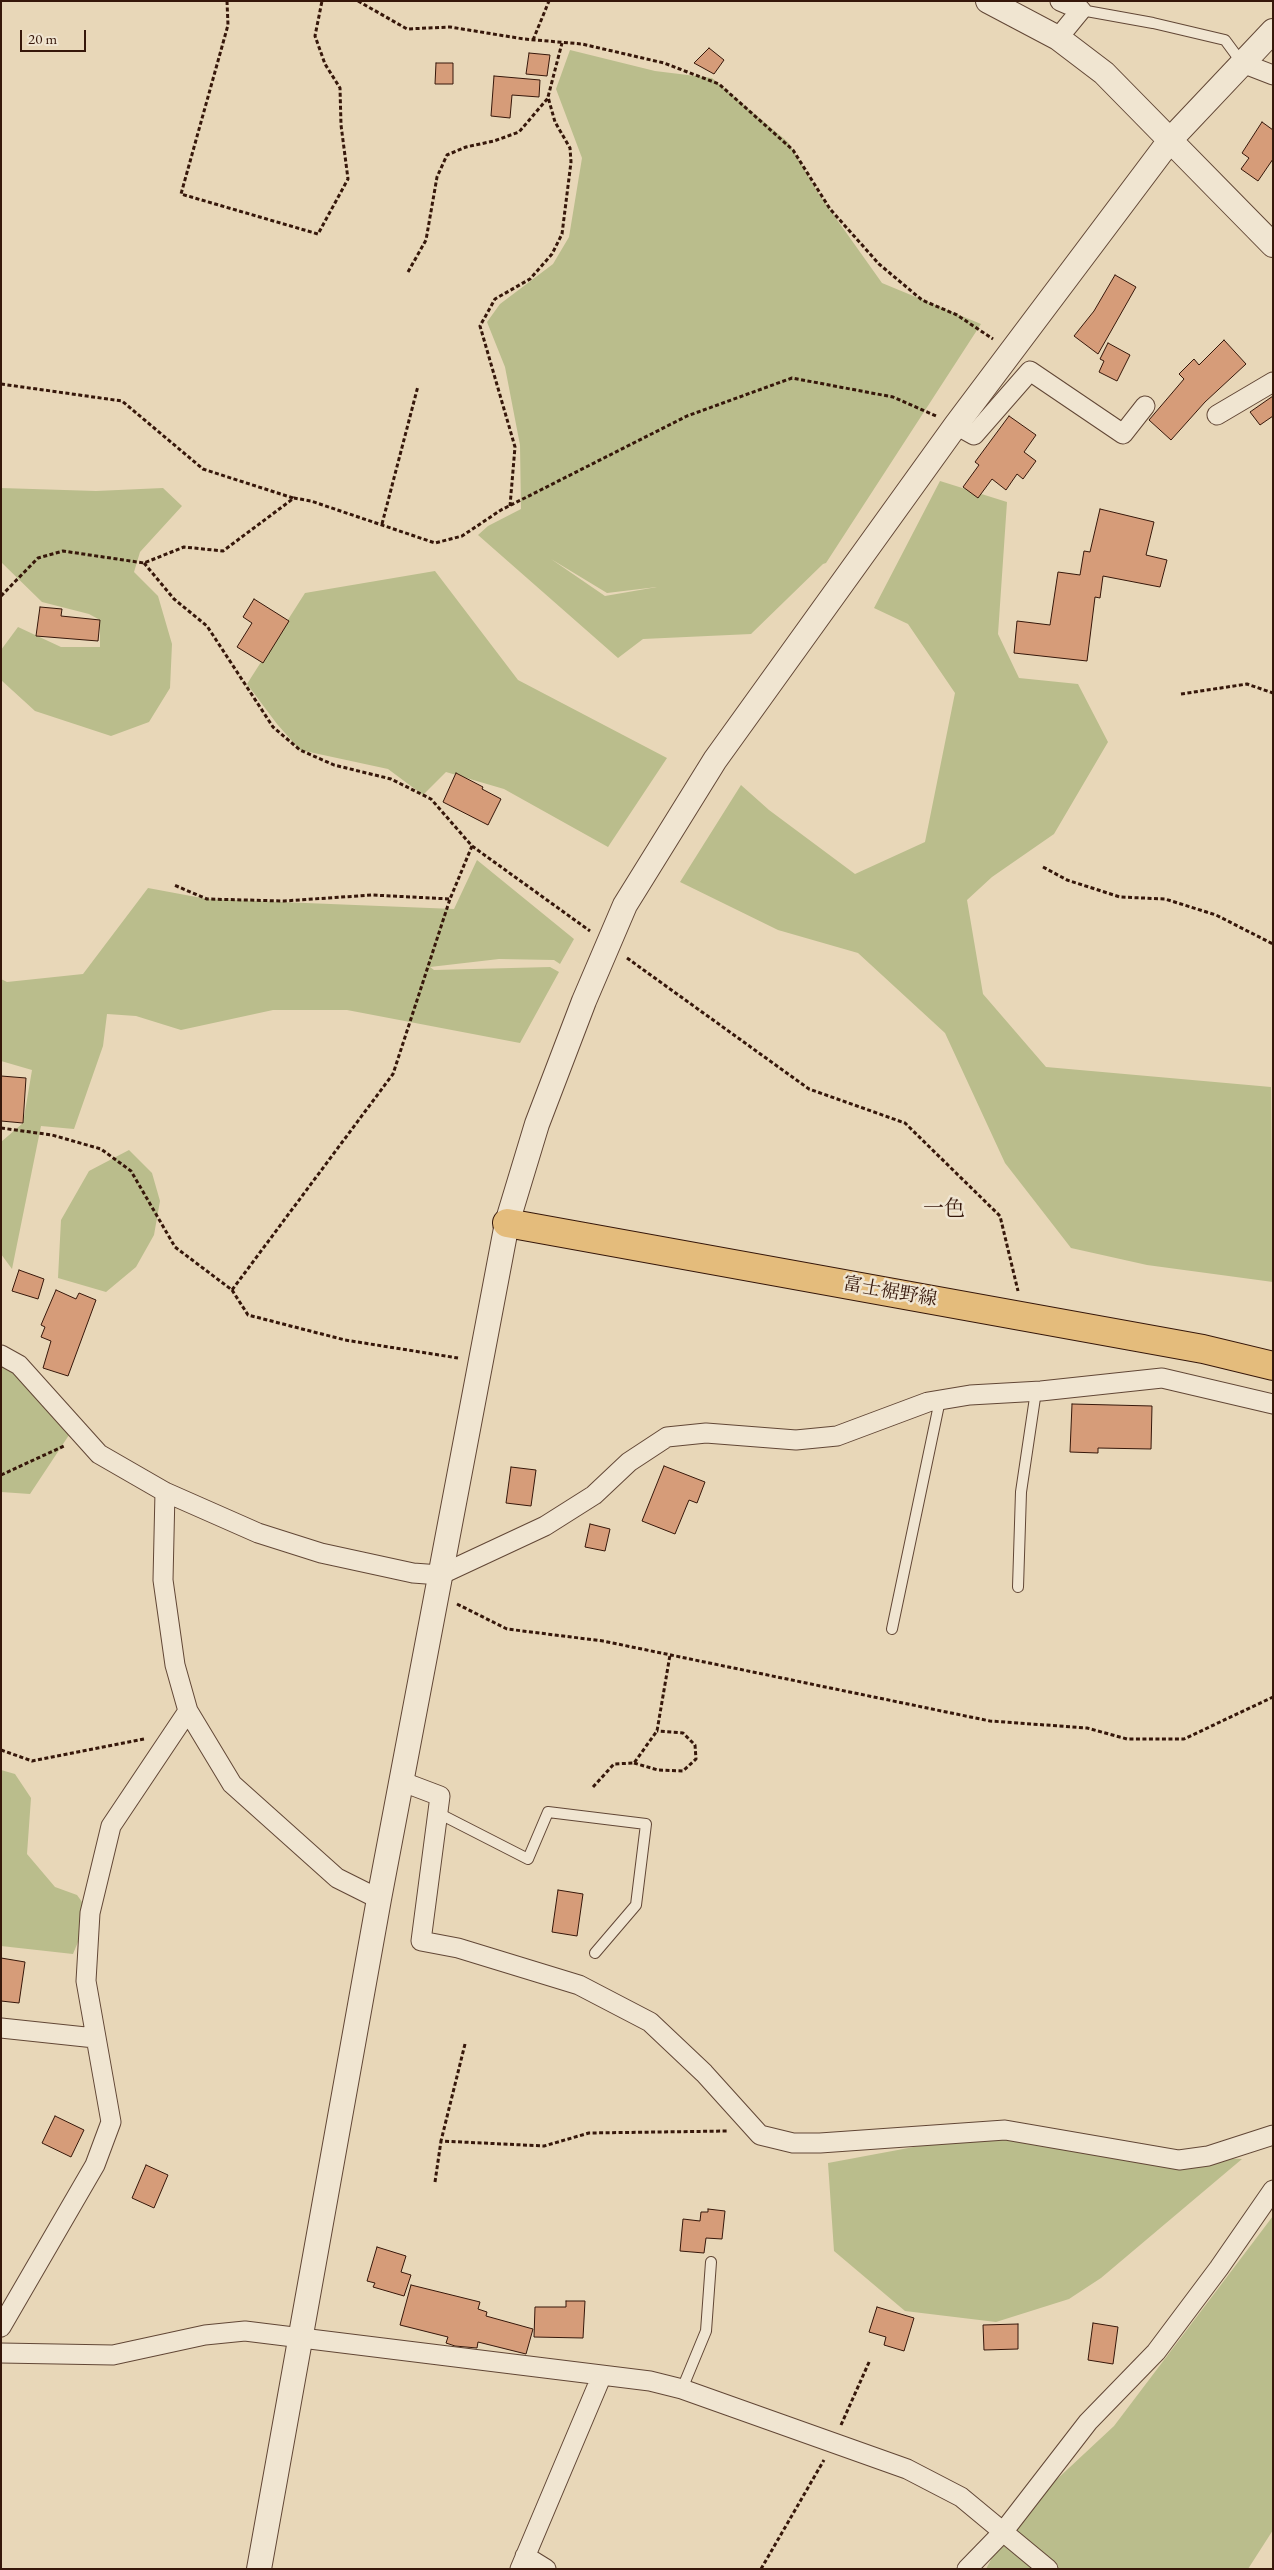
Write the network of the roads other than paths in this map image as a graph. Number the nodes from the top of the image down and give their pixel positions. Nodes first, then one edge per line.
1 (988, 1) edge
2 (1060, 1) edge
3 (1080, 6) edge
4 (1273, 31) edge
5 (1058, 38) junction
6 (1242, 63) junction
7 (1273, 75) edge
8 (1171, 139) junction
9 (1273, 245) edge
10 (1273, 382) edge
11 (1145, 406) dead end
12 (1217, 415) dead end
13 (956, 425) junction
14 (507, 1223) junction
15 (1, 1355) edge
16 (1273, 1366) edge
17 (1036, 1391) junction
18 (940, 1400) junction
19 (1273, 1404) edge
20 (165, 1492) junction
21 (438, 1584) junction
22 (1018, 1587) dead end
23 (892, 1629) dead end
24 (188, 1711) junction
25 (403, 1782) junction
26 (438, 1813) junction
27 (379, 1899) junction
28 (595, 1953) dead end
29 (1, 2028) edge
30 (95, 2038) junction
31 (1273, 2135) edge
32 (1273, 2190) edge
33 (711, 2262) dead end
34 (1, 2327) edge
35 (302, 2337) junction
36 (1, 2353) edge
37 (602, 2375) junction
38 (682, 2389) junction
39 (1003, 2532) junction
40 (523, 2562) edge
41 (259, 2569) edge
42 (546, 2569) edge
43 (967, 2569) edge
44 (1048, 2569) edge

1 - 5 street
2 - 3 street
3 - 5 street
3 - 6 lane
4 - 6 street
5 - 8 street
6 - 7 street
6 - 8 street
8 - 9 street
8 - 13 street
10 - 12 street
11 - 13 street
13 - 14 street
14 - 16 main road, 富士裾野線
14 - 21 street
15 - 20 street
17 - 18 street
17 - 19 street
17 - 22 lane
18 - 21 street
18 - 23 lane
20 - 21 street
20 - 24 street
21 - 25 street
24 - 27 street
24 - 30 street
25 - 26 street
25 - 27 street
26 - 28 lane
26 - 31 street
27 - 35 street
29 - 30 street
30 - 34 street
32 - 39 street
33 - 38 lane
35 - 36 street
35 - 37 street
35 - 41 street
37 - 38 street
37 - 40 street
38 - 39 street
39 - 43 street
39 - 44 street
40 - 42 street

